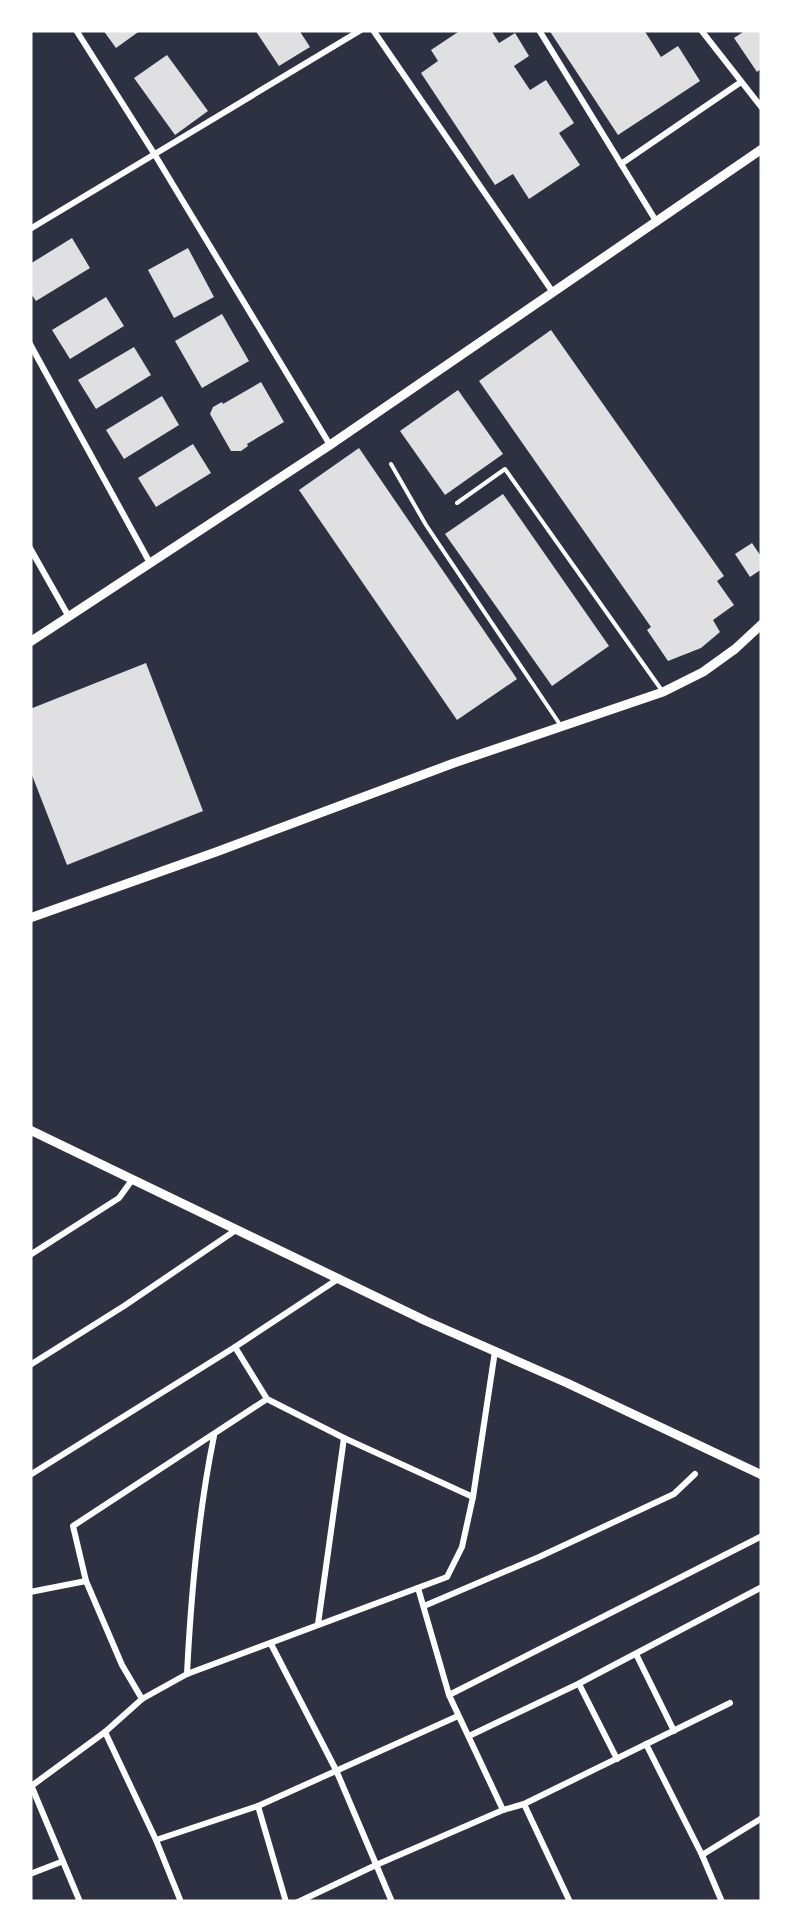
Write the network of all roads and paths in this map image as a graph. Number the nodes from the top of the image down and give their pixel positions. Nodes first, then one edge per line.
1 (76, 30) edge
2 (361, 30) edge
3 (372, 30) edge
4 (538, 30) edge
5 (705, 32) edge
6 (741, 82) junction
7 (762, 108) edge
8 (762, 150) edge
9 (156, 155) junction
10 (620, 164) junction
11 (656, 221) junction
12 (30, 229) edge
13 (552, 292) junction
14 (30, 344) edge
15 (330, 445) junction
16 (391, 464) dead end
17 (457, 503) dead end
18 (30, 548) edge
19 (151, 564) junction
20 (68, 617) junction
21 (762, 624) edge
22 (30, 642) edge
23 (663, 692) junction
24 (562, 727) junction
25 (30, 918) edge
26 (30, 1130) edge
27 (40, 1135) junction
28 (30, 1141) edge
29 (132, 1180) junction
30 (237, 1230) junction
31 (30, 1255) edge
32 (338, 1279) junction
33 (235, 1347) junction
34 (495, 1350) junction
35 (30, 1365) edge
36 (267, 1399) junction
37 (214, 1434) junction
38 (344, 1438) junction
39 (695, 1474) dead end
40 (30, 1475) edge
41 (762, 1475) edge
42 (473, 1497) junction
43 (762, 1536) edge
44 (86, 1581) junction
45 (418, 1588) junction
46 (762, 1588) edge
47 (30, 1592) edge
48 (424, 1606) junction
49 (318, 1624) junction
50 (271, 1644) junction
51 (636, 1654) junction
52 (187, 1674) junction
53 (578, 1684) junction
54 (450, 1695) junction
55 (142, 1699) junction
56 (730, 1704) dead end
57 (458, 1716) junction
58 (674, 1731) junction
59 (105, 1732) junction
60 (470, 1736) junction
61 (646, 1744) junction
62 (617, 1759) junction
63 (336, 1770) junction
64 (31, 1786) edge
65 (524, 1804) junction
66 (258, 1806) junction
67 (502, 1810) junction
68 (762, 1818) edge
69 (156, 1840) junction
70 (702, 1855) junction
71 (61, 1862) junction
72 (376, 1865) junction
73 (30, 1874) edge
74 (80, 1902) edge
75 (181, 1902) edge
76 (286, 1902) edge
77 (298, 1902) edge
78 (392, 1902) edge
79 (570, 1902) edge
80 (722, 1902) edge

1 - 9 street
2 - 9 street
3 - 13 street
4 - 10 street
5 - 6 street
6 - 7 street
6 - 10 street
8 - 11 street
9 - 12 street
9 - 15 street
10 - 11 street
11 - 13 street
13 - 15 street
14 - 19 street
15 - 19 street
16 - 24 lane
17 - 23 lane
18 - 20 street
19 - 20 street
20 - 22 street
21 - 23 street
23 - 24 street
24 - 25 street
26 - 27 street
27 - 28 street
27 - 29 street
29 - 30 street
29 - 31 street
30 - 32 street
30 - 35 street
32 - 33 street
32 - 34 street
33 - 36 street
33 - 40 street
34 - 41 street
34 - 42 street
36 - 37 street
36 - 38 street
37 - 44 street
37 - 52 street
38 - 42 street
38 - 49 street
39 - 48 street
42 - 45 street
43 - 54 street
44 - 47 street
44 - 55 street
45 - 48 street
45 - 49 street
46 - 51 street
48 - 54 street
49 - 50 street
50 - 52 street
50 - 63 street
51 - 53 street
51 - 58 street
52 - 55 street
53 - 60 street
53 - 62 street
54 - 57 street
55 - 59 street
56 - 58 street
57 - 60 street
57 - 63 street
58 - 61 street
59 - 64 street
59 - 69 street
60 - 67 street
61 - 62 street
61 - 70 street
62 - 65 street
63 - 66 street
63 - 72 street
64 - 71 street
65 - 67 street
65 - 79 street
66 - 69 street
66 - 76 street
67 - 72 street
68 - 70 street
69 - 75 street
70 - 80 street
71 - 73 street
71 - 74 street
72 - 77 street
72 - 78 street

